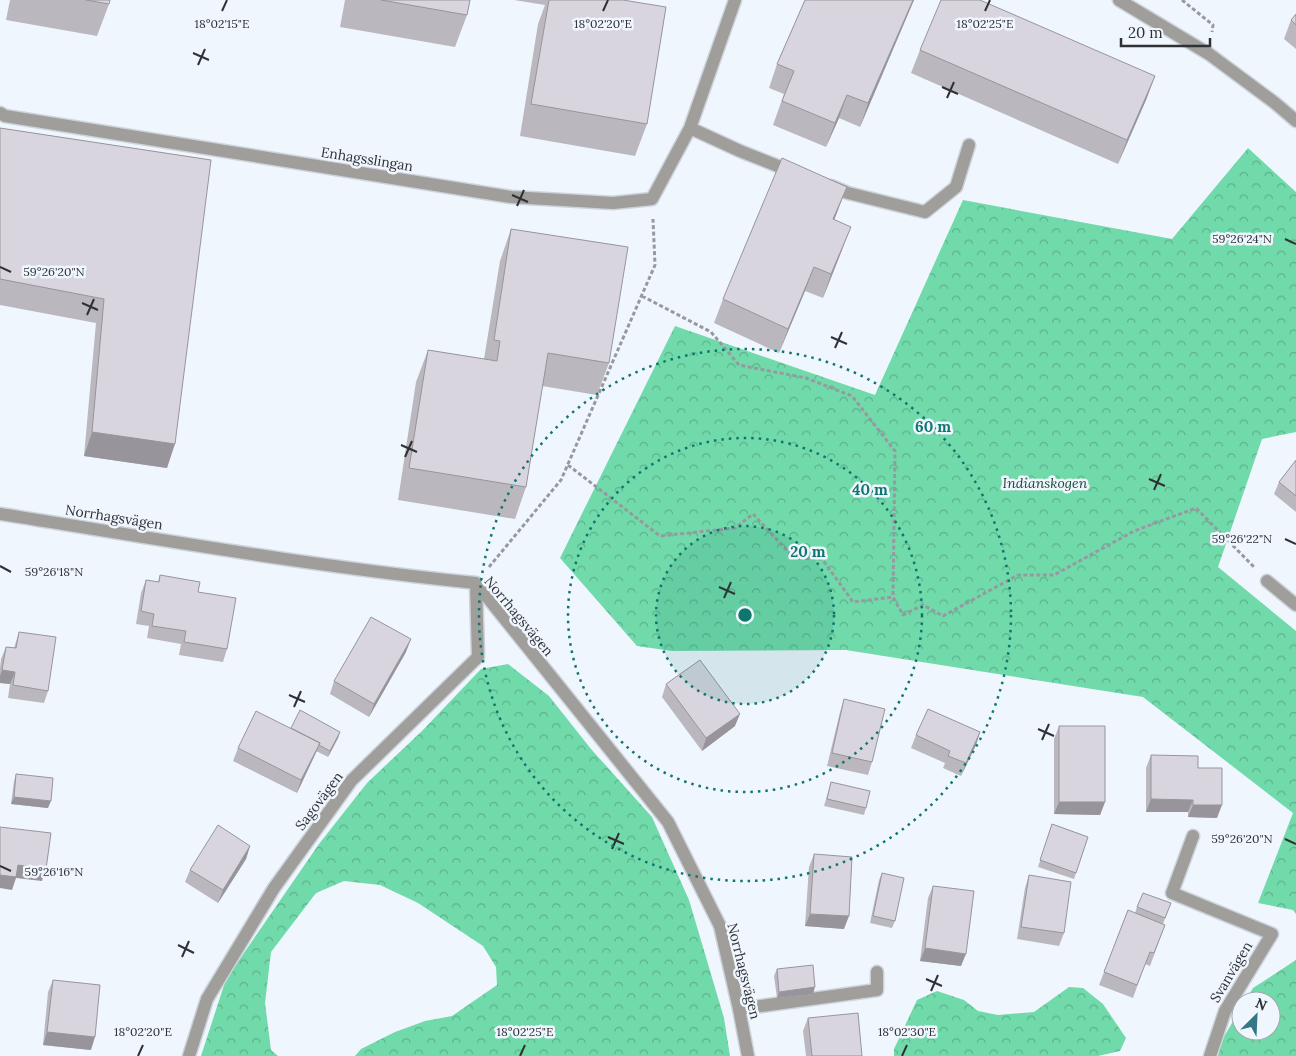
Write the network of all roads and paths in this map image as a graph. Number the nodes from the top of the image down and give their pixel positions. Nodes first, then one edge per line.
1 (735, 0) edge
2 (1120, 0) edge
3 (1182, 0) edge
4 (1211, 35) dead end
5 (0, 113) edge
6 (1296, 121) edge
7 (690, 128) junction
8 (969, 145) dead end
9 (803, 176) edge
10 (821, 183) edge
11 (652, 199) junction
12 (642, 296) junction
13 (568, 465) junction
14 (0, 514) edge
15 (1267, 581) joint
16 (476, 583) junction
17 (893, 597) junction
18 (1296, 605) edge
19 (1194, 836) dead end
20 (877, 972) dead end
21 (739, 1009) junction
22 (189, 1056) edge
23 (748, 1056) edge
24 (1210, 1056) edge

1 - 7 street
2 - 6 street
3 - 4 path
5 - 11 street, Enhagsslingan
7 - 9 street
7 - 11 street
8 - 10 street
11 - 12 path
12 - 13 path
12 - 17 path
13 - 16 path
13 - 17 path
14 - 16 street, Norrhagsvägen
15 - 17 path
15 - 18 street
16 - 21 street, Norrhagsvägen
16 - 22 street, Sagovägen
19 - 24 street, Svanvägen
20 - 21 street
21 - 23 street, Norrhagsvägen

